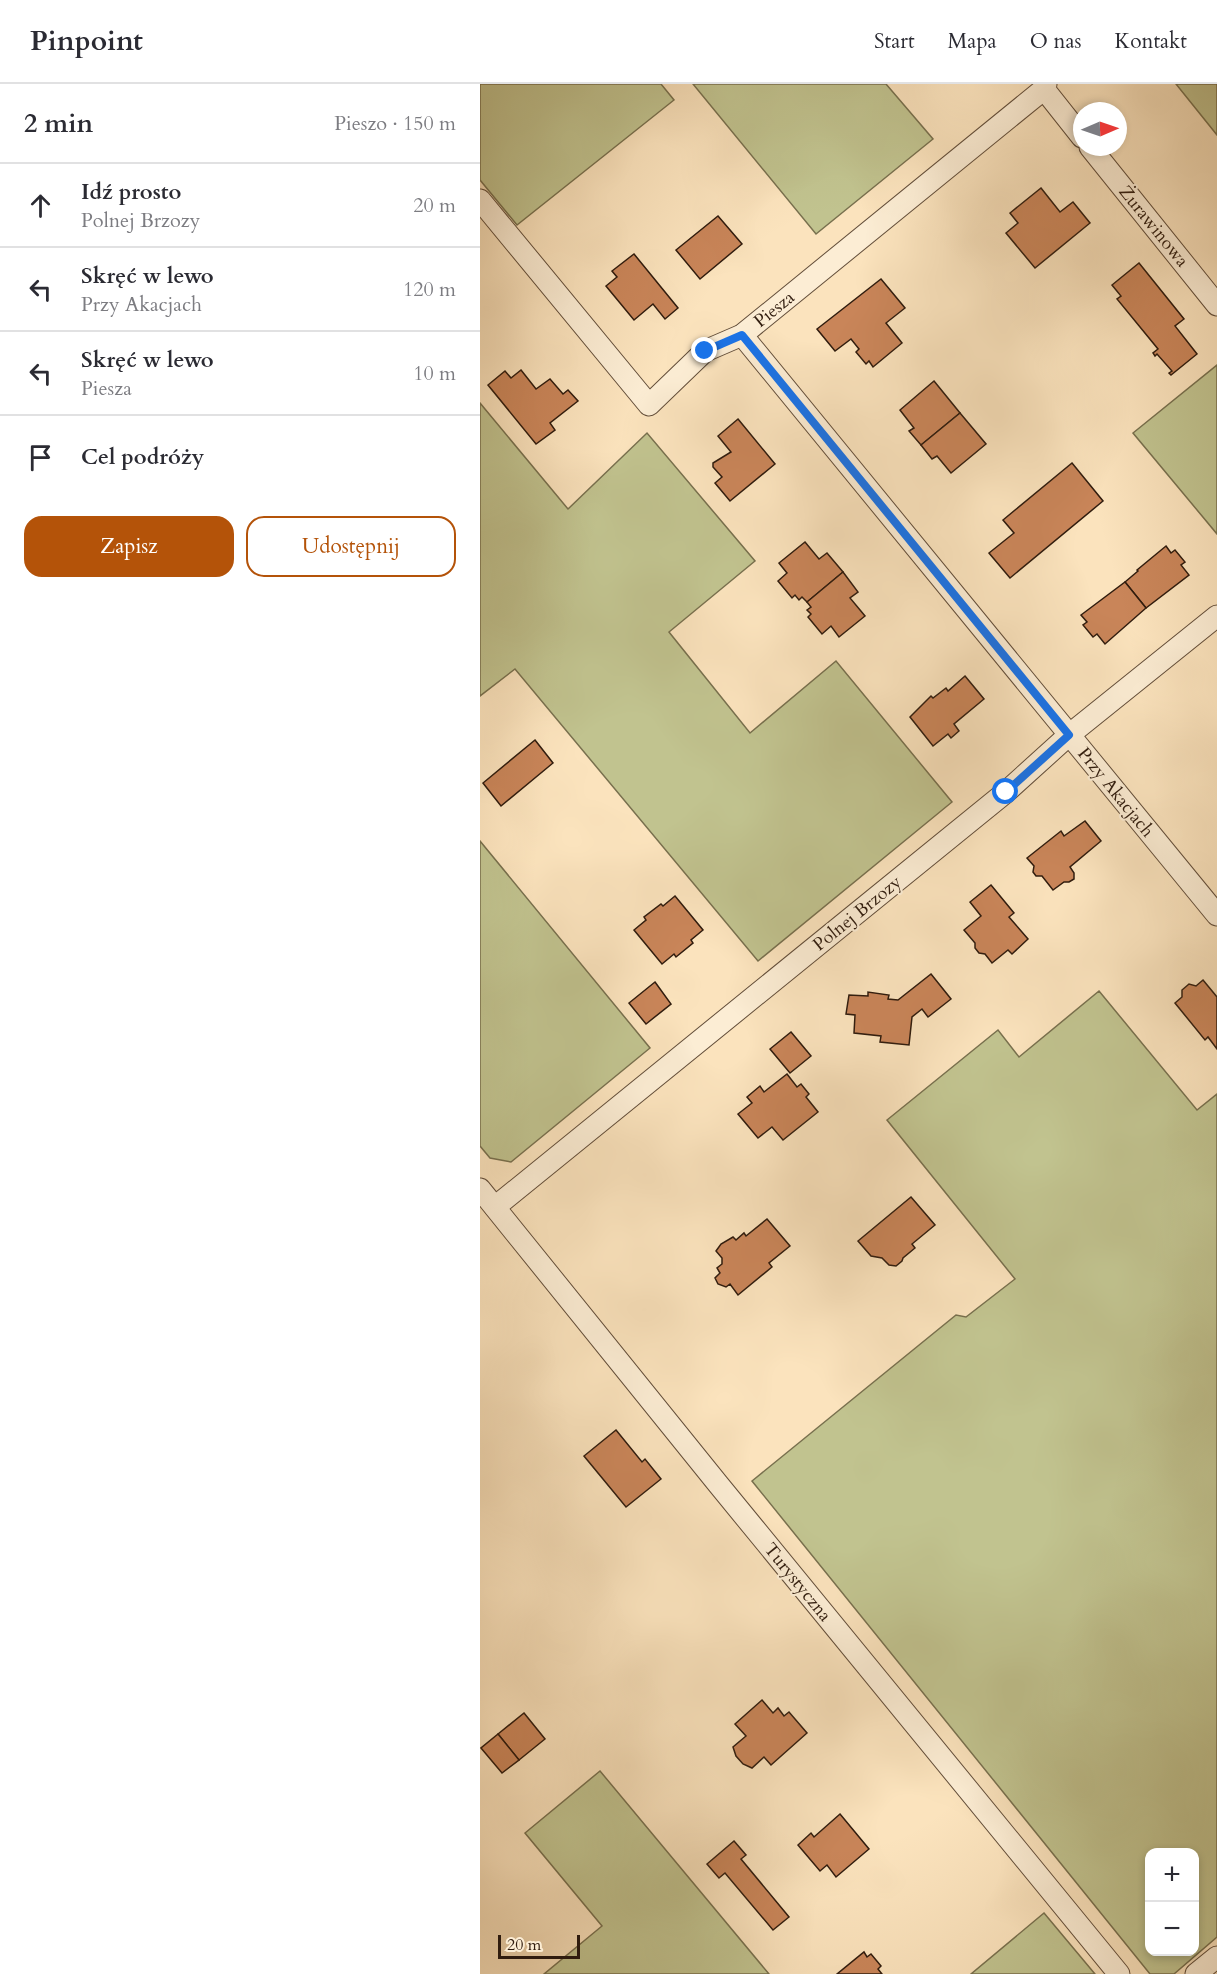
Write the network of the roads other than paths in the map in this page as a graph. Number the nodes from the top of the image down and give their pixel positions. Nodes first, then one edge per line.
1 (1045, 87) edge
2 (1073, 125) edge
3 (1097, 156) edge
4 (480, 200) edge
5 (1217, 305) edge
6 (742, 335) junction
7 (1217, 616) edge
8 (1069, 735) junction
9 (1217, 915) edge
10 (480, 1189) edge
11 (495, 1207) junction
12 (1217, 1957) edge
13 (1119, 1974) edge
14 (1196, 1974) edge

1 - 2 street
1 - 6 street, Piesza
3 - 5 street, Żurawinowa
4 - 6 street, Piesza
6 - 8 street, Przy Akacjach
7 - 8 street, Polnej Brzozy
8 - 9 street, Przy Akacjach
8 - 11 street, Polnej Brzozy
10 - 11 street, Turystyczna
11 - 13 street, Turystyczna
12 - 14 street

